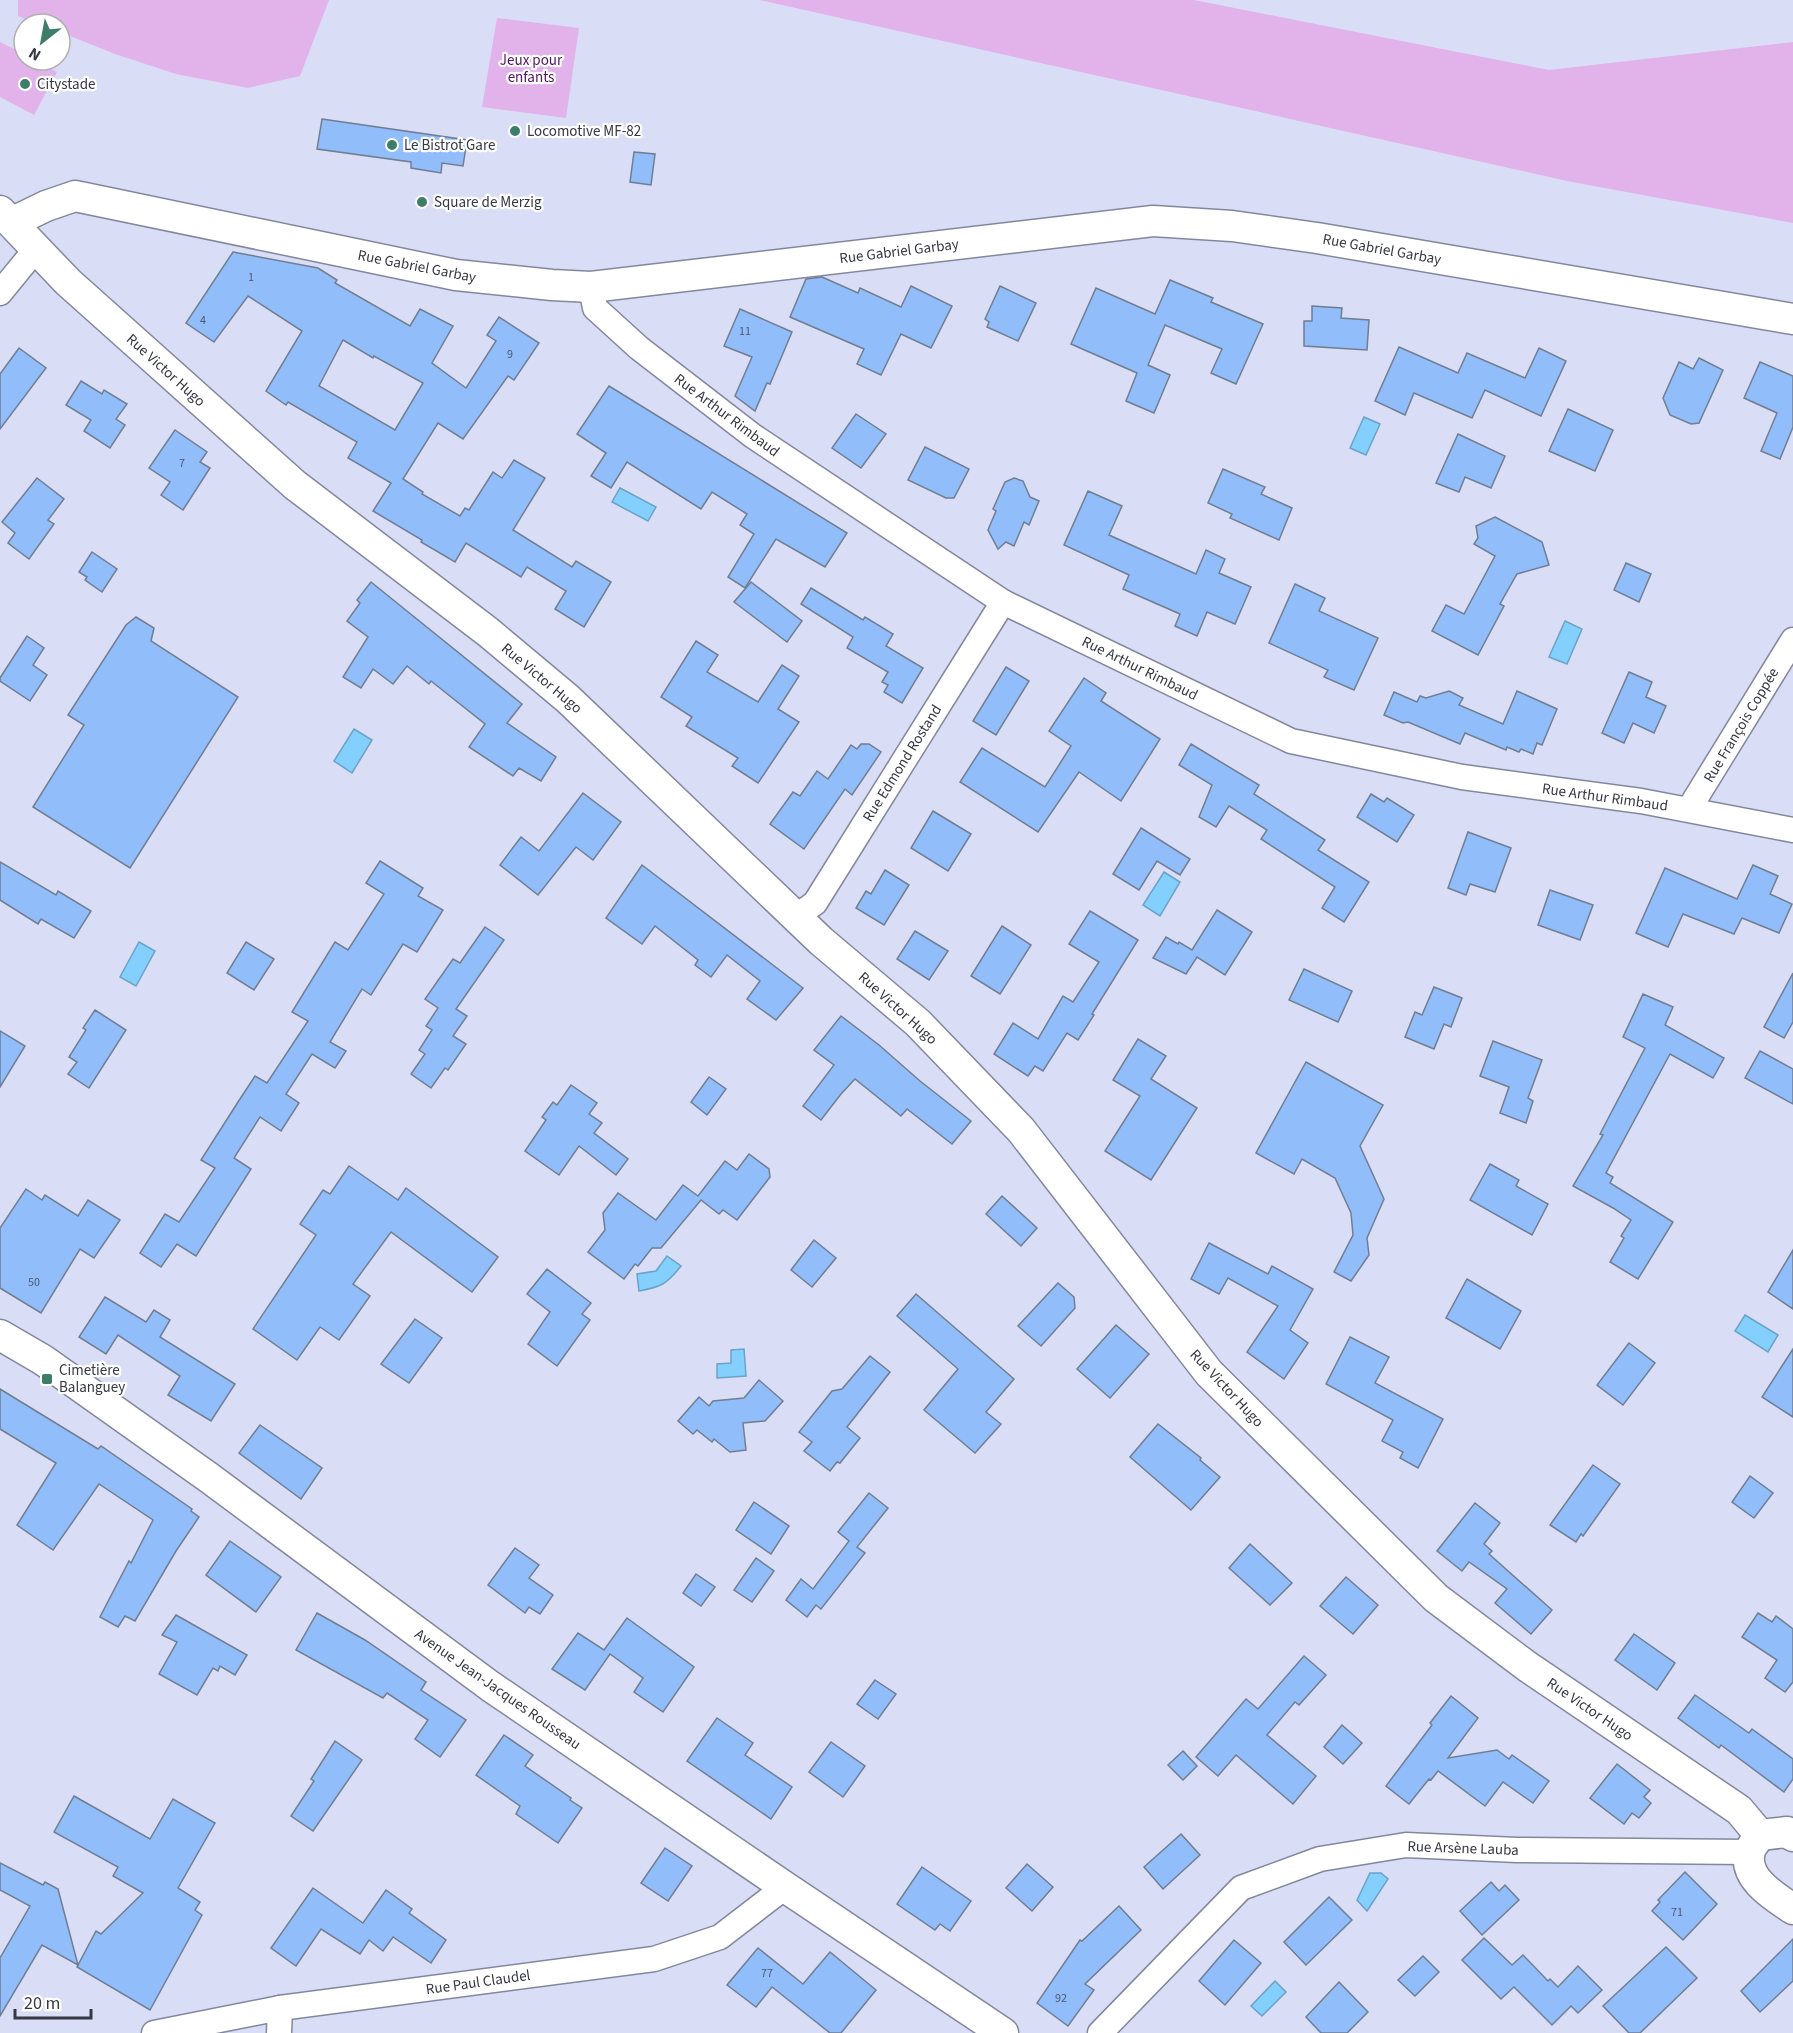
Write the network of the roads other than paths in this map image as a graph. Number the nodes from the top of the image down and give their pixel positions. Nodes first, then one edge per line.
1 (6, 217) edge
2 (36, 249) junction
3 (591, 287) junction
4 (0, 293) edge
5 (1793, 319) edge
6 (1003, 602) junction
7 (1793, 640) edge
8 (1689, 809) junction
9 (1793, 830) edge
10 (795, 917) junction
11 (0, 1335) edge
12 (1776, 1837) edge
13 (785, 1887) junction
14 (1793, 1909) edge
15 (280, 2008) junction
16 (154, 2033) edge
17 (279, 2033) edge
18 (1003, 2033) edge
19 (1100, 2033) edge

1 - 2 street, Rue Victor Hugo
1 - 3 street, Rue Gabriel Garbay
2 - 4 street
2 - 10 street, Rue Victor Hugo
3 - 5 street, Rue Gabriel Garbay
3 - 6 street, Rue Arthur Rimbaud
6 - 8 street, Rue Arthur Rimbaud
6 - 10 street, Rue Edmond Rostand
7 - 8 street, Rue François Coppée
8 - 9 street, Rue Arthur Rimbaud
10 - 12 street, Rue Victor Hugo
11 - 13 street, Avenue Jean-Jacques Rousseau
12 - 14 street
12 - 19 street, Rue Arsène Lauba
13 - 15 street, Rue Paul Claudel
13 - 18 street, Avenue Jean-Jacques Rousseau
15 - 16 street, Rue Paul Claudel
15 - 17 street

